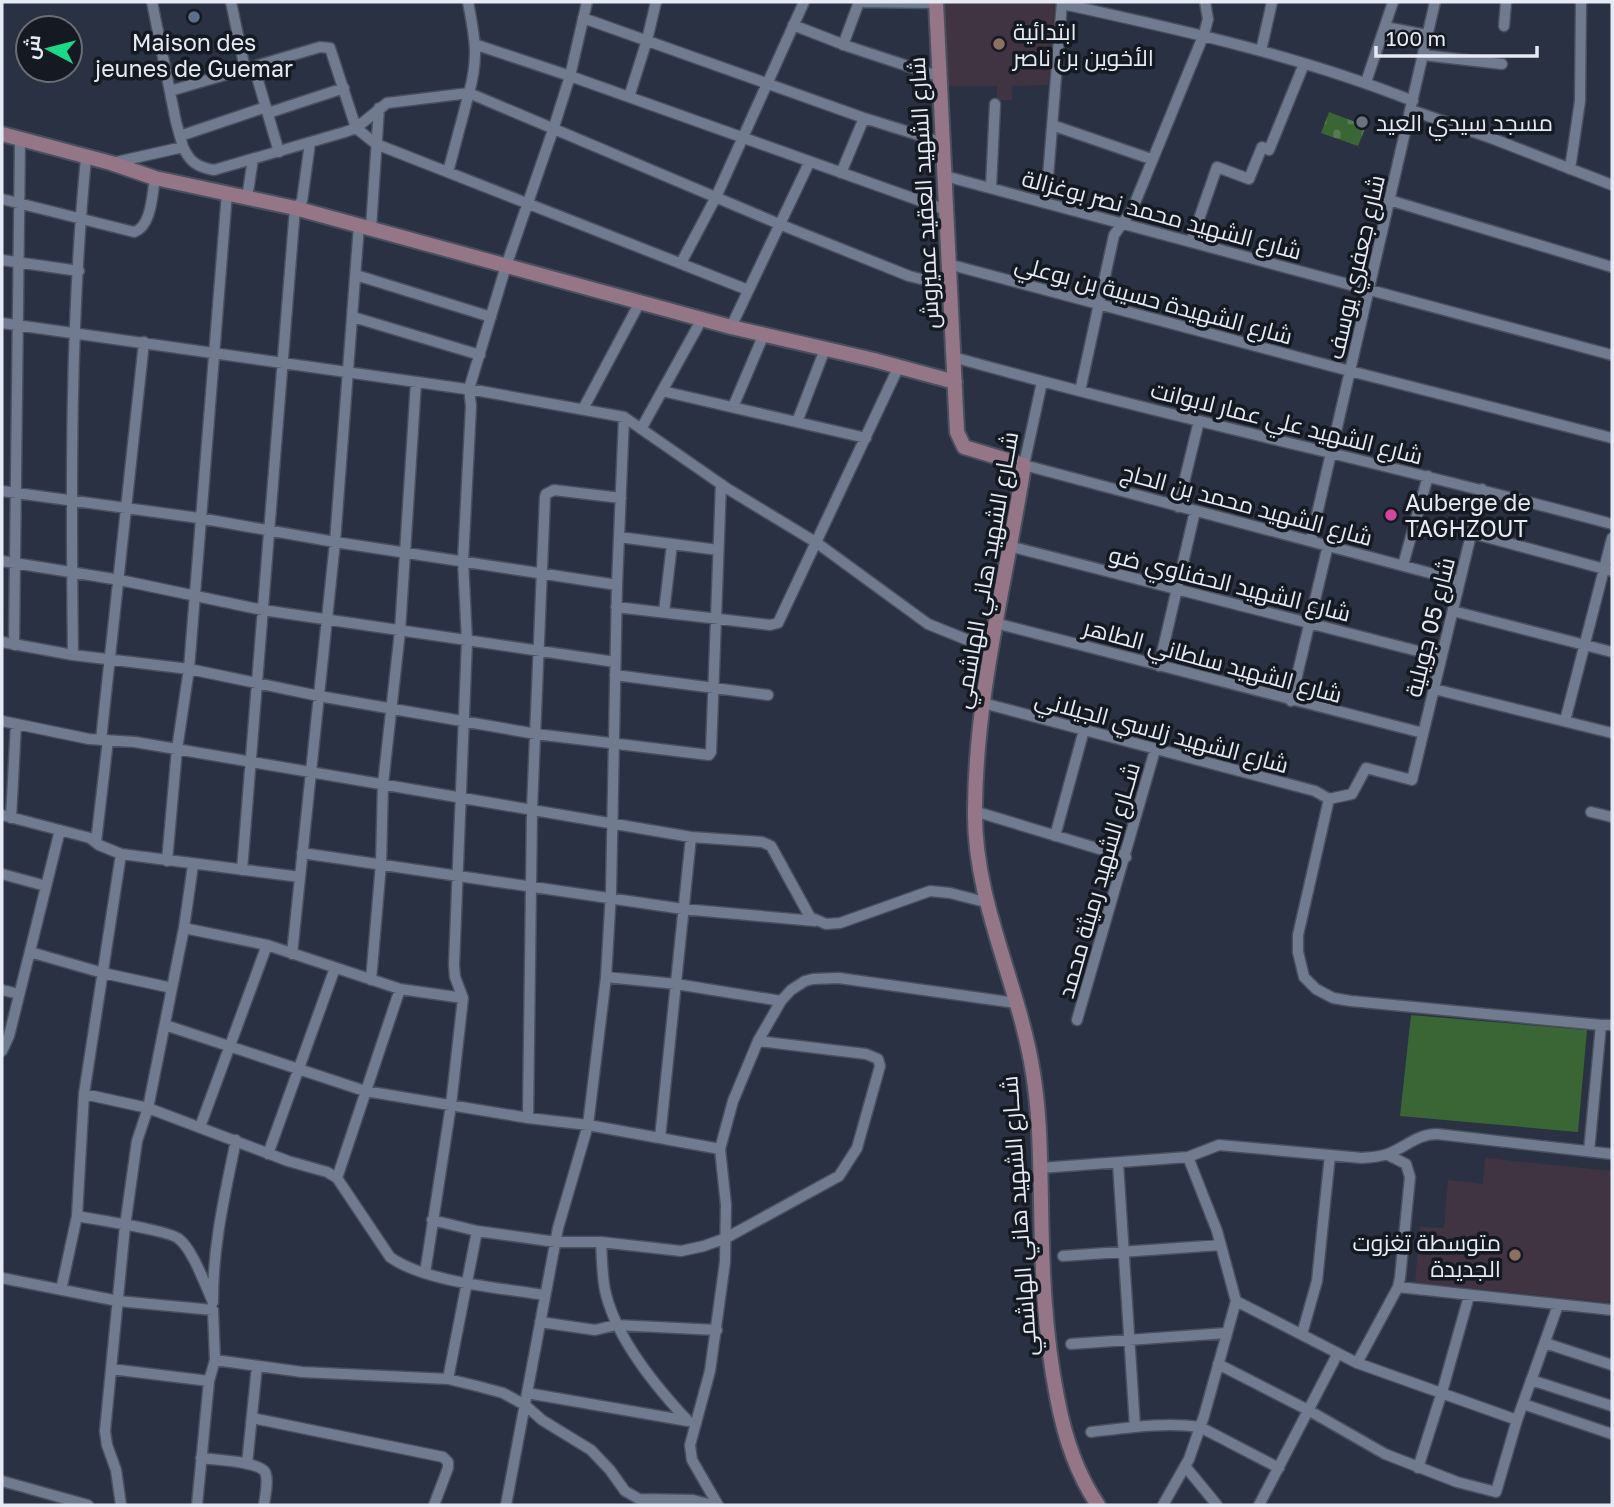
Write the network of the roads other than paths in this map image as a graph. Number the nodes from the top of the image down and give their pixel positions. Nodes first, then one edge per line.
1 (152, 2) edge
2 (231, 2) edge
3 (468, 2) edge
4 (587, 2) edge
5 (656, 2) edge
6 (804, 2) edge
7 (859, 2) edge
8 (936, 2) edge
9 (1205, 2) edge
10 (1272, 2) edge
11 (1393, 2) edge
12 (1435, 2) edge
13 (1506, 2) edge
14 (1581, 2) edge
15 (1063, 3) edge
16 (583, 18) junction
17 (793, 25) junction
18 (1504, 26) dead end
19 (1385, 27) junction
20 (1204, 34) junction
21 (1427, 35) junction
22 (648, 40) junction
23 (477, 45) junction
24 (843, 45) junction
25 (1261, 51) junction
26 (1423, 55) junction
27 (1304, 64) junction
28 (1502, 64) dead end
29 (249, 68) junction
30 (569, 76) junction
31 (940, 77) junction
32 (1366, 82) junction
33 (768, 83) junction
34 (344, 88) junction
35 (170, 91) junction
36 (469, 93) junction
37 (629, 97) junction
38 (995, 104) dead end
39 (1412, 106) junction
40 (379, 108) junction
41 (267, 110) junction
42 (864, 118) junction
43 (1052, 125) junction
44 (356, 128) junction
45 (554, 131) junction
46 (2, 134) edge
47 (743, 138) junction
48 (20, 139) junction
49 (182, 141) junction
50 (310, 143) junction
51 (944, 143) junction
52 (376, 144) junction
53 (279, 152) junction
54 (86, 158) junction
55 (253, 159) junction
56 (1152, 159) junction
57 (111, 163) junction
58 (808, 163) junction
59 (1570, 169) junction
60 (449, 172) junction
61 (841, 173) junction
62 (945, 176) junction
63 (155, 178) junction
64 (1612, 185) edge
65 (991, 187) junction
66 (227, 193) junction
67 (716, 197) junction
68 (247, 198) junction
69 (2, 199) edge
70 (1389, 200) junction
71 (1046, 202) junction
72 (18, 203) junction
73 (528, 203) junction
74 (295, 208) junction
75 (946, 210) junction
76 (80, 219) junction
77 (1121, 223) junction
78 (779, 224) junction
79 (365, 227) junction
80 (1191, 242) junction
81 (2, 260) edge
82 (19, 262) junction
83 (681, 263) junction
84 (948, 264) junction
85 (506, 266) junction
86 (1612, 267) edge
87 (79, 271) junction
88 (356, 275) junction
89 (948, 281) junction
90 (1369, 289) junction
91 (748, 290) junction
92 (640, 302) junction
93 (1099, 305) junction
94 (353, 317) junction
95 (491, 317) junction
96 (702, 319) junction
97 (2, 323) edge
98 (19, 326) junction
99 (731, 327) junction
100 (75, 334) junction
101 (764, 334) junction
102 (144, 342) junction
103 (825, 349) junction
104 (214, 353) junction
105 (480, 355) junction
106 (1612, 355) edge
107 (953, 357) junction
108 (283, 363) junction
109 (899, 366) junction
110 (1350, 371) junction
111 (349, 373) junction
112 (416, 382) junction
113 (955, 382) junction
114 (1042, 382) junction
115 (469, 390) junction
116 (662, 391) junction
117 (1080, 391) junction
118 (733, 407) junction
119 (583, 410) junction
120 (625, 417) junction
121 (1199, 421) junction
122 (797, 422) junction
123 (641, 429) junction
124 (866, 438) junction
125 (1612, 438) edge
126 (1332, 452) junction
127 (1024, 466) junction
128 (1428, 475) junction
129 (721, 484) junction
130 (1482, 489) junction
131 (2, 491) edge
132 (16, 493) junction
133 (621, 498) junction
134 (73, 502) junction
135 (1178, 507) junction
136 (127, 508) junction
137 (1195, 511) junction
138 (199, 518) junction
139 (1612, 524) edge
140 (269, 531) junction
141 (1471, 533) junction
142 (619, 537) junction
143 (1612, 538) edge
144 (1311, 540) junction
145 (335, 542) junction
146 (817, 543) junction
147 (672, 544) junction
148 (1328, 545) junction
149 (1009, 546) junction
150 (718, 550) junction
151 (404, 552) junction
152 (2, 561) edge
153 (463, 561) junction
154 (13, 563) junction
155 (1404, 565) junction
156 (1608, 570) edge
157 (72, 572) junction
158 (542, 573) junction
159 (120, 580) junction
160 (1460, 581) junction
161 (617, 584) junction
162 (1177, 589) junction
163 (193, 597) junction
164 (616, 607) junction
165 (263, 610) junction
166 (1453, 611) junction
167 (664, 612) junction
168 (715, 619) junction
169 (327, 621) junction
170 (995, 623) junction
171 (1309, 623) junction
172 (400, 631) junction
173 (467, 641) junction
174 (2, 642) edge
175 (14, 645) junction
176 (1585, 645) junction
177 (990, 649) junction
178 (540, 651) junction
179 (1612, 652) edge
180 (74, 656) junction
181 (1441, 657) junction
182 (111, 658) junction
183 (615, 662) junction
184 (1158, 666) junction
185 (188, 669) junction
186 (615, 675) junction
187 (256, 683) junction
188 (714, 688) junction
189 (1434, 689) junction
190 (318, 695) junction
191 (768, 695) dead end
192 (1291, 701) junction
193 (983, 703) junction
194 (392, 708) junction
195 (2, 721) edge
196 (1565, 721) junction
197 (464, 722) junction
198 (16, 724) junction
199 (1084, 730) junction
200 (1423, 733) junction
201 (1612, 733) edge
202 (536, 734) junction
203 (104, 740) junction
204 (614, 745) junction
205 (177, 749) junction
206 (1155, 750) junction
207 (249, 763) junction
208 (310, 773) junction
209 (383, 784) junction
210 (462, 796) junction
211 (1329, 799) junction
212 (532, 809) junction
213 (974, 811) junction
214 (1591, 812) dead end
215 (7, 817) edge
216 (1612, 817) edge
217 (613, 823) junction
218 (60, 830) junction
219 (1055, 836) junction
220 (691, 837) junction
221 (96, 842) junction
222 (302, 853) junction
223 (121, 854) junction
224 (1126, 857) junction
225 (167, 861) junction
226 (382, 864) junction
227 (193, 865) junction
228 (242, 870) junction
229 (2, 874) edge
230 (458, 876) junction
231 (300, 877) junction
232 (46, 886) junction
233 (531, 887) junction
234 (611, 898) junction
235 (985, 902) junction
236 (683, 909) junction
237 (817, 922) junction
238 (184, 928) junction
239 (267, 946) junction
240 (30, 952) junction
241 (292, 954) junction
242 (335, 968) junction
243 (103, 973) junction
244 (606, 977) junction
245 (371, 980) junction
246 (676, 985) junction
247 (172, 988) junction
248 (400, 989) junction
249 (2, 990) edge
250 (19, 994) junction
251 (463, 998) junction
252 (780, 1002) junction
253 (1016, 1003) junction
254 (1077, 1020) dead end
255 (165, 1025) junction
256 (1601, 1025) junction
257 (1612, 1025) edge
258 (758, 1041) junction
259 (231, 1047) junction
260 (2, 1051) edge
261 (299, 1071) junction
262 (365, 1091) junction
263 (84, 1094) junction
264 (452, 1105) junction
265 (148, 1108) junction
266 (528, 1118) junction
267 (588, 1125) junction
268 (200, 1127) junction
269 (660, 1138) junction
270 (236, 1140) junction
271 (720, 1149) junction
272 (1590, 1151) junction
273 (268, 1154) junction
274 (1612, 1154) edge
275 (1330, 1155) junction
276 (1388, 1155) junction
277 (1188, 1157) junction
278 (1118, 1163) junction
279 (1040, 1168) junction
280 (337, 1178) junction
281 (78, 1216) junction
282 (432, 1220) junction
283 (125, 1226) junction
284 (477, 1231) junction
285 (726, 1238) junction
286 (556, 1242) junction
287 (601, 1242) junction
288 (1221, 1245) junction
289 (1124, 1253) junction
290 (1063, 1256) dead end
291 (425, 1273) junction
292 (2, 1278) edge
293 (467, 1282) junction
294 (1398, 1287) junction
295 (61, 1290) junction
296 (544, 1295) junction
297 (1469, 1296) junction
298 (118, 1301) junction
299 (1236, 1301) junction
300 (1558, 1305) junction
301 (213, 1306) junction
302 (1612, 1310) edge
303 (540, 1322) junction
304 (616, 1325) junction
305 (717, 1330) junction
306 (1227, 1333) junction
307 (1302, 1335) junction
308 (1129, 1339) junction
309 (1070, 1343) dead end
310 (1545, 1343) junction
311 (1338, 1353) junction
312 (215, 1360) junction
313 (1357, 1363) junction
314 (1218, 1364) junction
315 (1612, 1365) edge
316 (257, 1366) junction
317 (111, 1369) junction
318 (448, 1379) junction
319 (1531, 1380) junction
320 (209, 1381) junction
321 (1442, 1392) junction
322 (527, 1393) junction
323 (1522, 1404) junction
324 (525, 1405) junction
325 (1612, 1406) edge
326 (1308, 1410) junction
327 (252, 1418) junction
328 (1517, 1420) junction
329 (692, 1422) junction
330 (1135, 1427) junction
331 (1200, 1427) junction
332 (1091, 1432) dead end
333 (1612, 1434) edge
334 (201, 1458) junction
335 (247, 1464) junction
336 (1185, 1466) junction
337 (1279, 1468) junction
338 (1418, 1468) junction
339 (2, 1481) edge
340 (694, 1503) edge
341 (88, 1505) edge
342 (121, 1505) edge
343 (197, 1505) edge
344 (264, 1505) edge
345 (434, 1505) edge
346 (506, 1505) edge
347 (712, 1505) edge
348 (718, 1505) edge
349 (1098, 1505) edge
350 (1163, 1505) edge
351 (1217, 1505) edge
352 (1259, 1505) edge

1 - 35 street
2 - 29 street
3 - 23 street
4 - 16 street
5 - 22 street
6 - 17 street
7 - 8 street
7 - 24 street
8 - 31 street, شارع الشهيد العقيد عميروش
9 - 20 street
10 - 25 street
11 - 19 street
12 - 21 street, شارع جعفري يوسف
13 - 18 street
14 - 59 street
15 - 20 street
15 - 43 street
16 - 22 street
16 - 30 street
17 - 24 street
17 - 33 street
19 - 21 street
19 - 32 street
20 - 25 street
20 - 56 street
21 - 26 street, شارع جعفري يوسف
22 - 33 street
22 - 37 street
23 - 30 street
23 - 36 street
24 - 31 street
25 - 27 street
26 - 28 street
26 - 39 street, شارع جعفري يوسف
27 - 32 street
27 - 80 street
29 - 34 street
29 - 35 street
29 - 41 street
30 - 37 street
30 - 45 street
31 - 51 street, شارع الشهيد العقيد عميروش
32 - 39 street
33 - 42 street
33 - 47 street
34 - 41 street
34 - 44 street
35 - 49 street
36 - 40 street
36 - 45 street
36 - 60 street
37 - 47 street
38 - 65 street
39 - 59 street
39 - 70 street, شارع جعفري يوسف
40 - 44 street
40 - 52 street
41 - 49 street
41 - 53 street
42 - 51 street
42 - 61 street
43 - 56 street
43 - 71 street
44 - 50 street
44 - 52 street
45 - 67 street
45 - 73 street
46 - 48 street
47 - 58 street
47 - 67 street
48 - 54 street
48 - 72 street
49 - 55 street
49 - 57 street
50 - 53 street
50 - 74 street
51 - 62 street, شارع الشهيد العقيد عميروش
52 - 60 street
52 - 79 street
53 - 55 street
54 - 57 street
54 - 76 street
55 - 68 street
56 - 77 street
57 - 63 street
58 - 61 street
58 - 78 street
59 - 64 street
60 - 73 street
61 - 75 street
62 - 65 street, شارع الشهيد محمد نصر بوغزالة
62 - 75 street, شارع الشهيد العقيد عميروش
63 - 66 street
63 - 76 street
65 - 71 street, شارع الشهيد محمد نصر بوغزالة
66 - 68 street
66 - 104 street
67 - 78 street
67 - 83 street
68 - 74 street
69 - 72 street
70 - 86 street
70 - 90 street, شارع جعفري يوسف
71 - 77 street, شارع الشهيد محمد نصر بوغزالة
72 - 76 street
72 - 82 street
73 - 83 street
73 - 85 street
74 - 79 street
74 - 108 street
75 - 84 street, شارع الشهيد العقيد عميروش
76 - 87 street
77 - 80 street, شارع الشهيد محمد نصر بوغزالة
77 - 93 street
78 - 89 street
78 - 91 street
79 - 85 street
79 - 88 street
80 - 90 street, شارع الشهيد محمد نصر بوغزالة
81 - 82 street
82 - 87 street
82 - 98 street
83 - 91 street
84 - 89 street, شارع الشهيد العقيد عميروش
84 - 93 street, شارع الشهيدة حسيبة بن بوعلي
85 - 92 street
85 - 95 street
87 - 100 street
88 - 94 street
88 - 95 street
89 - 107 street, شارع الشهيد العقيد عميروش
90 - 106 street, شارع الشهيد محمد نصر بوغزالة
90 - 110 street, شارع جعفري يوسف
91 - 99 street
92 - 96 street
92 - 119 street
93 - 110 street, شارع الشهيدة حسيبة بن بوعلي
93 - 117 street
94 - 105 street
94 - 111 street
95 - 105 street
96 - 99 street
96 - 116 street
97 - 98 street
98 - 100 street
98 - 132 street
99 - 101 street
100 - 102 street
100 - 134 street
101 - 103 street
101 - 118 street
102 - 104 street
102 - 136 street
103 - 109 street
103 - 122 street
104 - 108 street
104 - 138 street
105 - 115 street
107 - 113 street, شارع الشهيد العقيد عميروش
107 - 114 street, شارع الشهيد علي عمار لابوانت
108 - 111 street
108 - 140 street
109 - 113 street
109 - 124 street
110 - 125 street, شارع الشهيدة حسيبة بن بوعلي
110 - 126 street, شارع جعفري يوسف
111 - 112 street
111 - 145 street
112 - 115 street
112 - 151 street
113 - 127 street, شارع الشهيد العقيد عميروش
114 - 117 street, شارع الشهيد علي عمار لابوانت
114 - 127 street, شــارع الشهيد هاني الهاشمي
115 - 119 street
115 - 153 street
116 - 118 street
116 - 123 street
117 - 121 street, شارع الشهيد علي عمار لابوانت
118 - 122 street
119 - 120 street
120 - 123 street
120 - 133 street
121 - 126 street, شارع الشهيد علي عمار لابوانت
121 - 135 street
122 - 124 street
123 - 129 street
124 - 146 street
126 - 128 street, شارع الشهيد علي عمار لابوانت
126 - 144 street, شارع جعفري يوسف
127 - 135 street, شارع الشهيد محمد بن الحاج
127 - 149 street, شــارع الشهيد هاني الهاشمي
128 - 130 street, شارع الشهيد علي عمار لابوانت
128 - 155 street
129 - 146 street
129 - 150 street
130 - 139 street, شارع الشهيد علي عمار لابوانت
130 - 141 street, شارع 05 جويلية
131 - 132 street
132 - 134 street
132 - 154 street
133 - 142 street
133 - 158 street
134 - 136 street
134 - 157 street
135 - 137 street, شارع الشهيد محمد بن الحاج
136 - 138 street
136 - 159 street
137 - 144 street, شارع الشهيد محمد بن الحاج
137 - 162 street
138 - 140 street
138 - 163 street
140 - 145 street
140 - 165 street
141 - 156 street
141 - 160 street, شارع 05 جويلية
142 - 147 street
142 - 161 street
143 - 156 street
144 - 148 street, شارع الشهيد محمد بن الحاج
145 - 151 street
145 - 169 street
146 - 168 street
146 - 177 street
147 - 150 street
147 - 167 street
148 - 155 street, شارع الشهيد محمد بن الحاج
148 - 171 street
149 - 162 street, شارع الشهيد الحفناوي ضو
149 - 170 street, شــارع الشهيد هاني الهاشمي
150 - 168 street
151 - 153 street
151 - 172 street
152 - 154 street
153 - 158 street
153 - 173 street
154 - 157 street
154 - 175 street
155 - 160 street, شارع الشهيد محمد بن الحاج
156 - 176 street
157 - 159 street
157 - 180 street
158 - 161 street
158 - 178 street
159 - 163 street
159 - 182 street
160 - 166 street, شارع 05 جويلية
161 - 164 street
162 - 171 street, شارع الشهيد الحفناوي ضو
162 - 184 street
163 - 165 street
163 - 185 street
164 - 167 street
164 - 183 street
165 - 169 street
165 - 187 street
166 - 176 street
166 - 181 street, شارع 05 جويلية
167 - 168 street
168 - 188 street
169 - 172 street
169 - 190 street
170 - 177 street, شــارع الشهيد هاني الهاشمي
170 - 184 street, شارع الشهيد سلطاني الطاهر
171 - 181 street, شارع الشهيد الحفناوي ضو
171 - 192 street
172 - 173 street
172 - 194 street
173 - 178 street
173 - 197 street
174 - 175 street
175 - 180 street
176 - 179 street
176 - 196 street
177 - 193 street, شــارع الشهيد هاني الهاشمي
178 - 183 street
178 - 202 street
180 - 182 street
181 - 189 street, شارع 05 جويلية
182 - 185 street
182 - 203 street
183 - 186 street
184 - 192 street, شارع الشهيد سلطاني الطاهر
185 - 187 street
185 - 205 street
186 - 188 street
186 - 204 street
187 - 190 street
187 - 207 street
188 - 191 street
188 - 204 street
189 - 196 street
189 - 200 street, شارع 05 جويلية
190 - 194 street
190 - 208 street
192 - 200 street, شارع الشهيد سلطاني الطاهر
193 - 199 street, شارع الشهيد زلاسي الجيلاني
193 - 213 street, شــارع الشهيد هاني الهاشمي
194 - 197 street
194 - 209 street
195 - 198 street
196 - 201 street
197 - 202 street
197 - 210 street
198 - 203 street
198 - 215 street
199 - 206 street, شارع الشهيد زلاسي الجيلاني
199 - 219 street
200 - 211 street, شارع 05 جويلية
202 - 204 street
202 - 212 street
203 - 205 street
203 - 221 street
204 - 217 street
205 - 207 street
205 - 225 street
206 - 211 street, شارع الشهيد زلاسي الجيلاني
206 - 224 street, شــارع الشهيد رميثة محمد
207 - 208 street
207 - 228 street
208 - 209 street
208 - 222 street
209 - 210 street
209 - 226 street
210 - 212 street
210 - 230 street
211 - 256 street
212 - 217 street
212 - 233 street
213 - 219 street
213 - 235 street, شــارع الشهيد هاني الهاشمي
214 - 216 street
215 - 218 street
217 - 220 street
217 - 234 street
218 - 221 street
218 - 232 street
219 - 224 street
220 - 236 street
220 - 237 street
221 - 223 street
222 - 226 street
222 - 231 street
223 - 225 street
223 - 243 street
224 - 254 street, شــارع الشهيد رميثة محمد
225 - 227 street
226 - 230 street
226 - 245 street
227 - 228 street
227 - 238 street
228 - 231 street
229 - 232 street
230 - 233 street
230 - 251 street
231 - 241 street
232 - 240 street
233 - 234 street
233 - 266 street
234 - 236 street
234 - 244 street
235 - 237 street
235 - 253 street, شــارع الشهيد هاني الهاشمي
236 - 237 street
236 - 246 street
238 - 239 street
238 - 247 street
239 - 241 street
239 - 259 street
240 - 243 street
240 - 250 street
241 - 242 street
242 - 245 street
242 - 261 street
243 - 247 street
243 - 263 street
244 - 246 street
244 - 267 street
245 - 248 street
246 - 252 street
246 - 269 street
247 - 255 street
248 - 251 street
248 - 262 street
249 - 250 street
250 - 260 street
251 - 264 street
252 - 253 street
252 - 258 street
253 - 279 street, شــارع الشهيد هاني الهاشمي
255 - 259 street
255 - 265 street
256 - 257 street
256 - 272 street
258 - 271 street
258 - 285 street
259 - 261 street
259 - 268 street
261 - 262 street
261 - 273 street
262 - 264 street
262 - 280 street
263 - 265 street
263 - 281 street
264 - 266 street
264 - 282 street
265 - 268 street
265 - 283 street
266 - 267 street
267 - 269 street
267 - 286 street
268 - 270 street
269 - 271 street
270 - 273 street
270 - 301 street
271 - 285 street
272 - 274 street
272 - 276 street
273 - 280 street
275 - 276 street
275 - 277 street
275 - 307 street
276 - 294 street
277 - 278 street
277 - 288 street
278 - 279 street
278 - 289 street
279 - 349 street, شــارع الشهيد هاني الهاشمي
280 - 291 street
281 - 283 street
281 - 295 street
282 - 284 street
282 - 291 street
283 - 298 street
283 - 301 street
284 - 286 street
284 - 293 street
285 - 287 street
285 - 305 street
286 - 287 street
286 - 296 street
287 - 304 street
288 - 289 street
288 - 299 street
289 - 290 street
289 - 308 street
291 - 293 street
292 - 295 street
293 - 296 street
293 - 318 street
294 - 297 street
294 - 313 street
295 - 298 street
296 - 303 street
297 - 300 street
297 - 321 street
298 - 301 street
298 - 317 street
299 - 306 street
299 - 307 street
300 - 302 street
300 - 310 street
301 - 312 street
303 - 304 street
303 - 322 street
304 - 305 street
304 - 329 street
305 - 329 street
306 - 308 street
306 - 314 street
307 - 311 street
308 - 309 street
308 - 330 street
310 - 315 street
310 - 319 street
311 - 313 street
311 - 326 street
312 - 316 street
312 - 320 street
313 - 321 street
314 - 326 street
314 - 331 street
316 - 318 street
316 - 327 street
317 - 320 street
317 - 342 street
318 - 324 street
319 - 323 street
319 - 325 street
320 - 334 street
321 - 328 street
321 - 338 street
322 - 324 street
322 - 329 street
323 - 328 street
323 - 333 street
324 - 340 street
324 - 346 street
326 - 337 street
326 - 338 street
327 - 335 street
327 - 345 street
328 - 338 street
329 - 348 street
330 - 331 street
330 - 332 street
331 - 336 street
331 - 337 street
334 - 335 street
334 - 343 street
335 - 344 street
336 - 350 street
336 - 351 street
337 - 352 street
339 - 341 street
340 - 347 street

